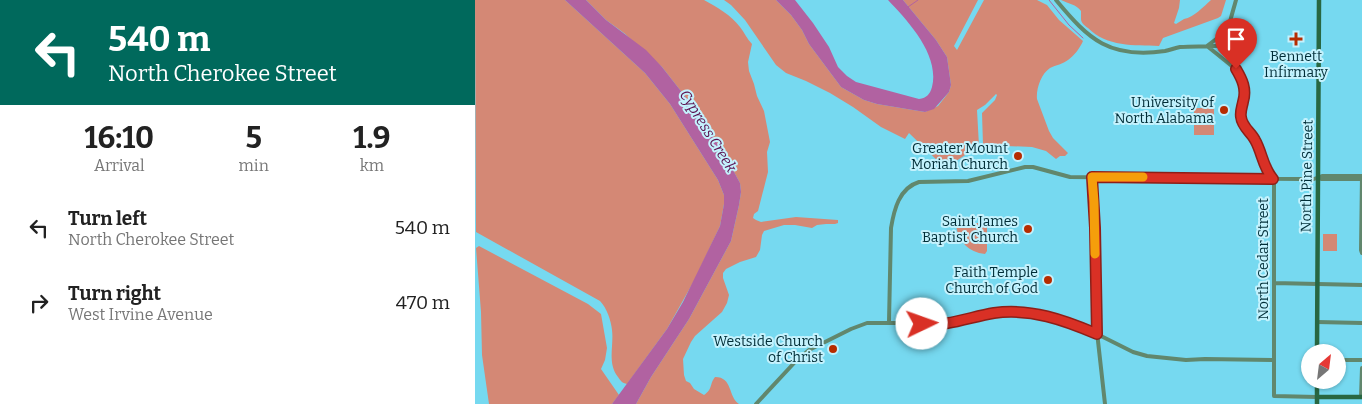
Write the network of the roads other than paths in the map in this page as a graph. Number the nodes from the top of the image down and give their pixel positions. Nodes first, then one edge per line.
1 (1056, 0) edge
2 (1236, 0) edge
3 (1319, 0) edge
4 (1228, 30) junction
5 (1227, 45) junction
6 (1207, 46) junction
7 (1236, 69) junction
8 (1092, 177) junction
9 (1319, 178) junction
10 (1362, 178) edge
11 (1273, 179) junction
12 (1361, 198) edge
13 (1362, 253) edge
14 (1274, 283) junction
15 (1318, 284) junction
16 (1362, 285) edge
17 (889, 322) junction
18 (1317, 322) junction
19 (1362, 322) edge
20 (1097, 334) junction
21 (1317, 344) edge
22 (1274, 360) junction
23 (1346, 360) edge
24 (1362, 360) edge
25 (1362, 368) edge
26 (1317, 389) edge
27 (1317, 397) junction
28 (1362, 397) edge
29 (1361, 402) edge
30 (756, 404) edge
31 (1105, 404) edge
32 (1317, 404) edge

1 - 6 street
2 - 4 street
3 - 9 main road, North Pine Street
4 - 5 street
4 - 6 street
5 - 6 street
5 - 7 street, North Cedar Street
6 - 7 street
7 - 11 street, North Cedar Street
8 - 11 street
8 - 17 street
8 - 20 street
9 - 10 street
9 - 11 street
9 - 15 main road, North Pine Street
10 - 12 street
11 - 14 street, North Cedar Street
12 - 13 street
14 - 15 street
14 - 22 street, North Cedar Street
15 - 16 street
15 - 18 main road, North Pine Street
17 - 20 street
17 - 30 street
18 - 19 street
18 - 21 main road, North Pine Street
20 - 22 street
20 - 31 street
22 - 27 street, North Cedar Street
23 - 24 street
25 - 28 street
26 - 27 main road
27 - 28 main road
27 - 32 main road
28 - 29 main road

